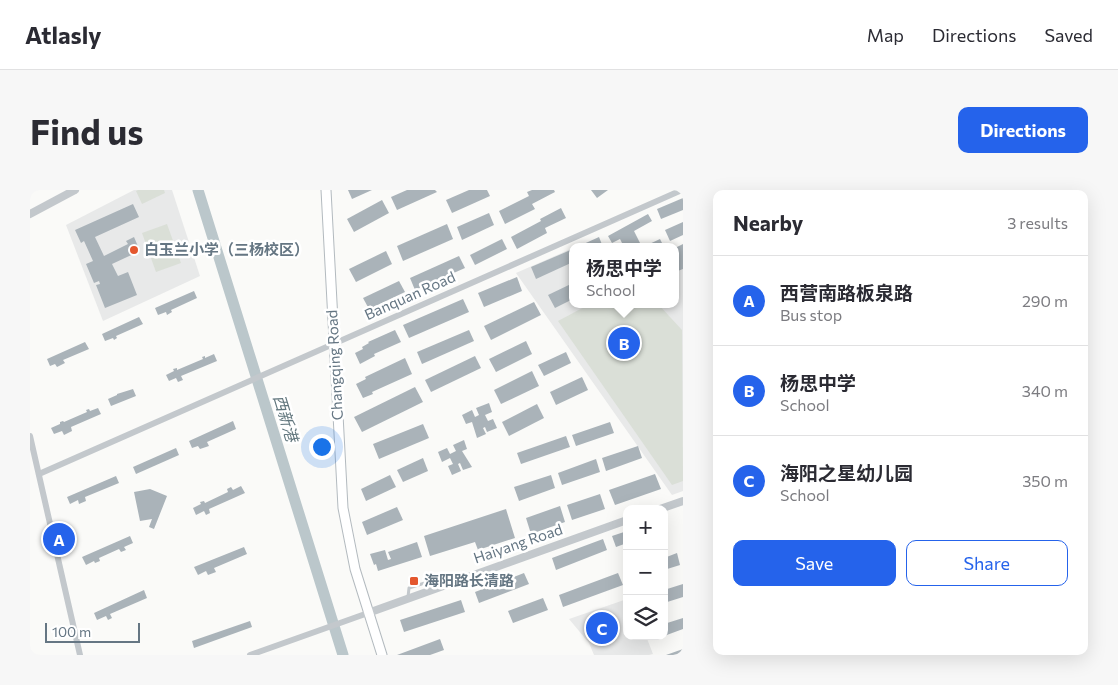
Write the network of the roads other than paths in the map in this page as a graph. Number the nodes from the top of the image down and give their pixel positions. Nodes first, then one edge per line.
1 (75, 190) edge
2 (326, 190) edge
3 (682, 190) edge
4 (30, 214) edge
5 (334, 343) junction
6 (30, 436) edge
7 (38, 474) junction
8 (683, 501) edge
9 (668, 506) edge
10 (623, 521) edge
11 (368, 613) junction
12 (80, 655) edge
13 (250, 655) edge
14 (382, 655) edge

1 - 4 street
2 - 5 main road, Changqing Road
3 - 5 street, Banquan Road
5 - 7 street, Banquan Road
5 - 11 main road, Changqing Road
6 - 7 street
7 - 12 street
8 - 9 street
10 - 11 street, Haiyang Road
11 - 13 street, Haiyang Road
11 - 14 main road, Changqing Road

